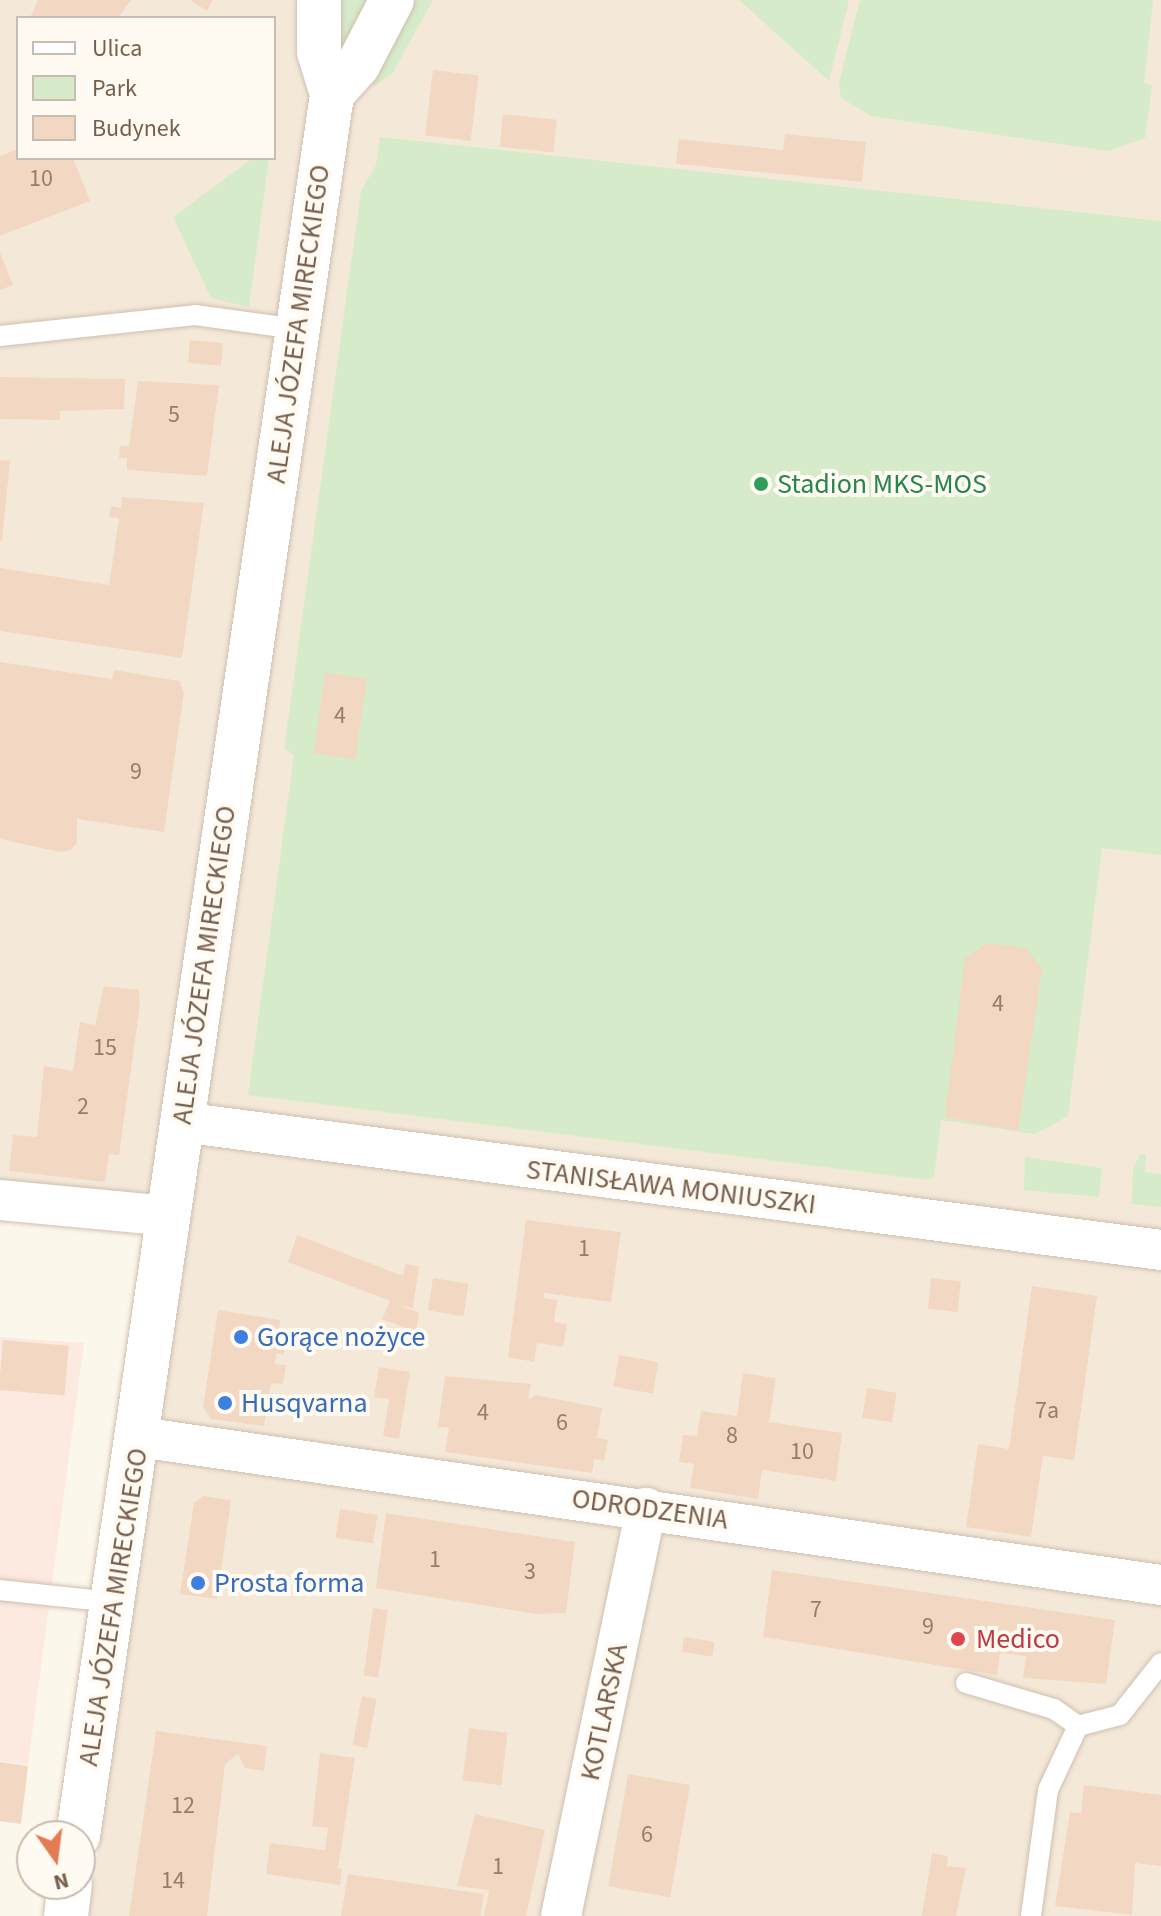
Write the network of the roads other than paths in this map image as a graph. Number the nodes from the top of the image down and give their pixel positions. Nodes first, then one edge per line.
1 (319, 0) edge
2 (392, 0) edge
3 (332, 94) junction
4 (297, 329) junction
5 (0, 336) edge
6 (181, 1122) junction
7 (0, 1200) edge
8 (169, 1216) junction
9 (1161, 1250) edge
10 (139, 1437) junction
11 (646, 1508) junction
12 (1161, 1585) edge
13 (0, 1590) edge
14 (112, 1602) junction
15 (1161, 1663) edge
16 (966, 1683) dead end
17 (1078, 1726) junction
18 (80, 1820) edge
19 (561, 1916) edge
20 (1031, 1916) edge

1 - 3 street, ALEJA JÓZEFA MIRECKIEGO
2 - 3 street
3 - 4 street, ALEJA JÓZEFA MIRECKIEGO
4 - 5 lane
4 - 6 street, ALEJA JÓZEFA MIRECKIEGO
6 - 8 street, ALEJA JÓZEFA MIRECKIEGO
6 - 9 street, STANISŁAWA MONIUSZKI
7 - 8 street
8 - 10 street, ALEJA JÓZEFA MIRECKIEGO
10 - 11 street, ODRODZENIA
10 - 14 street, ALEJA JÓZEFA MIRECKIEGO
11 - 12 street, ODRODZENIA
11 - 19 street, KOTLARSKA
13 - 14 lane
14 - 18 street, ALEJA JÓZEFA MIRECKIEGO
15 - 17 lane
16 - 17 lane
17 - 20 lane

